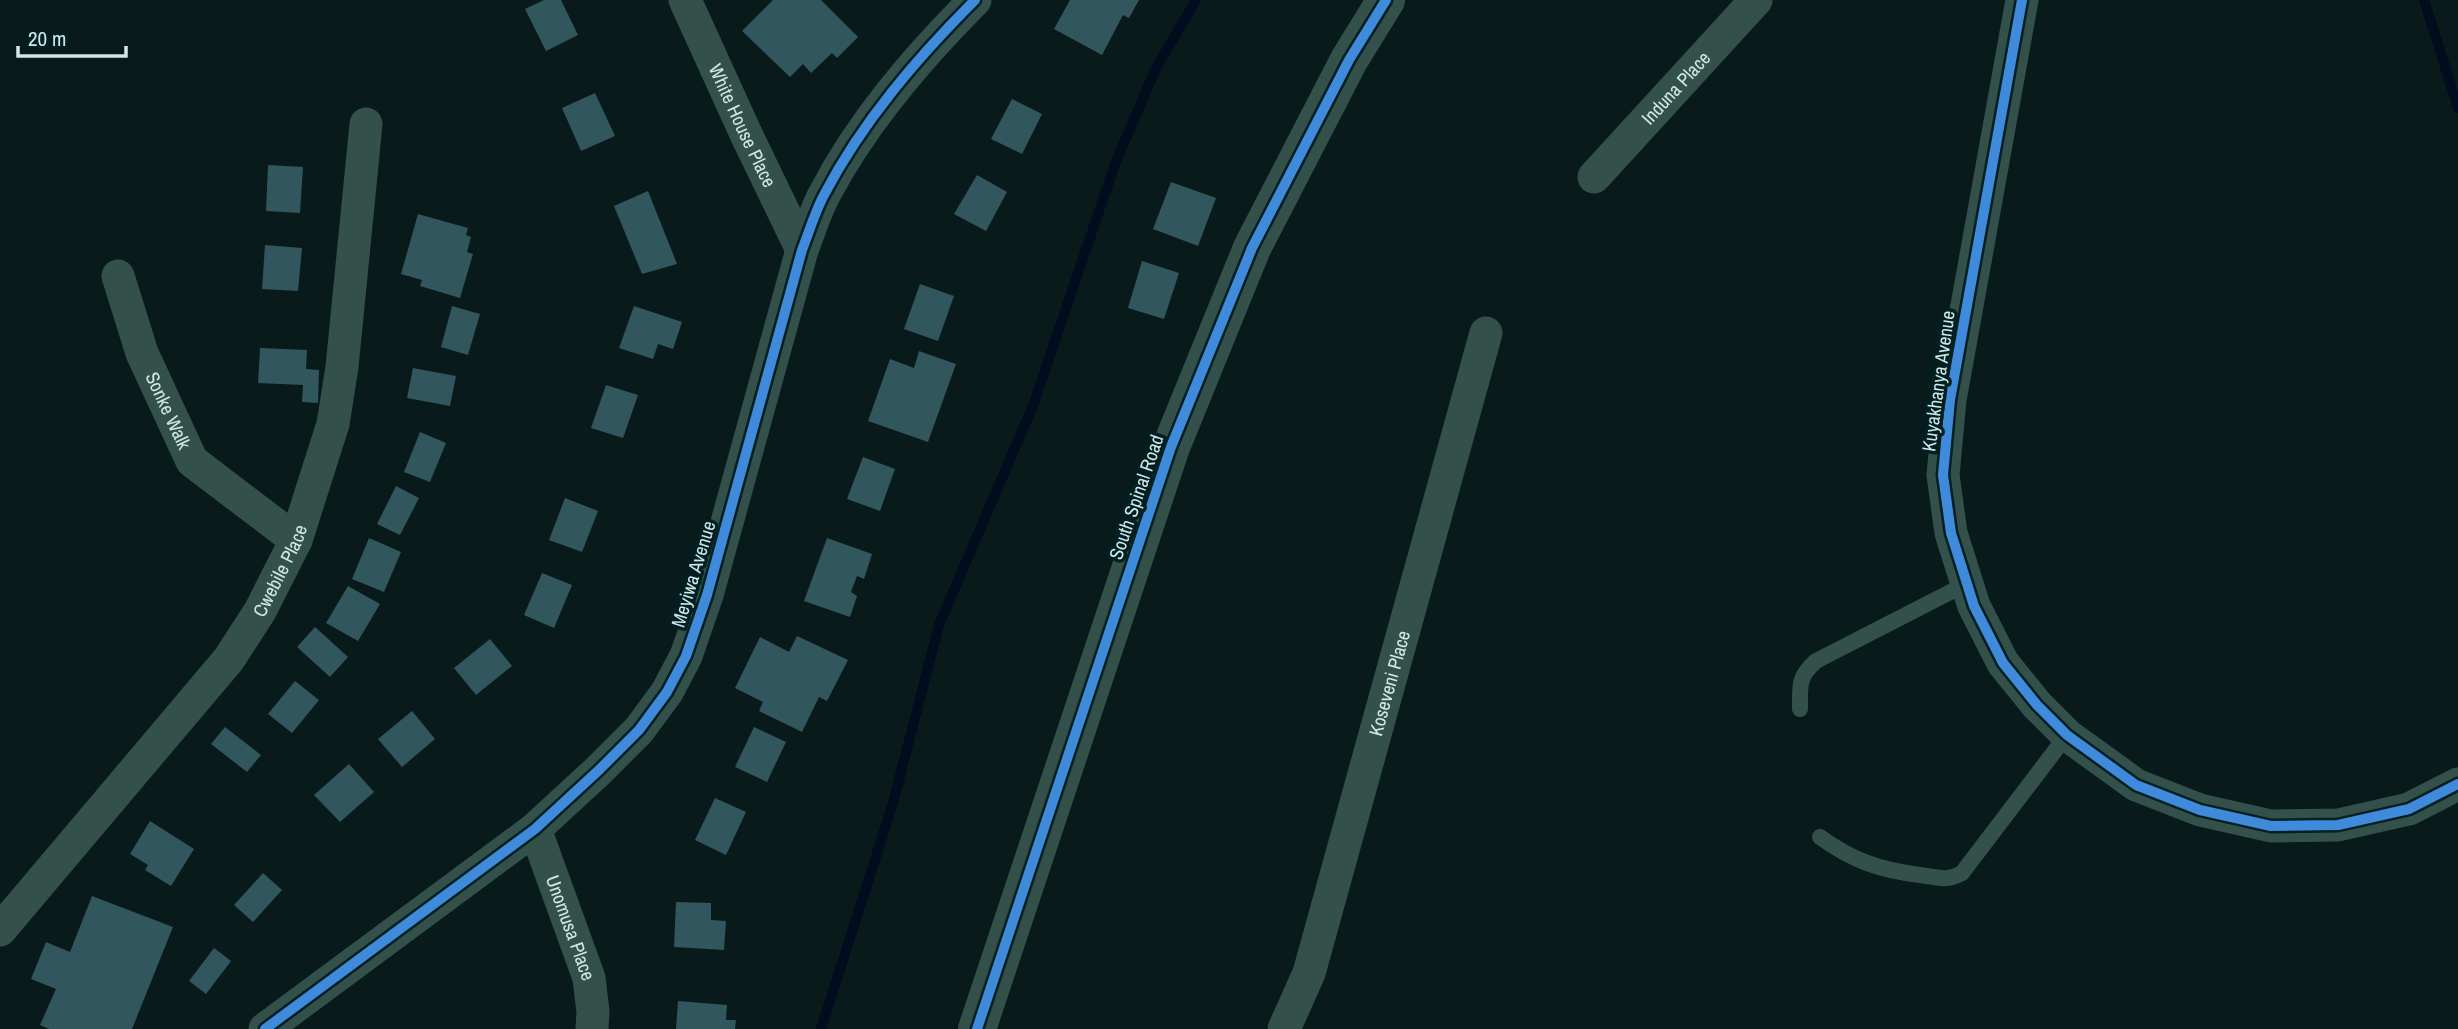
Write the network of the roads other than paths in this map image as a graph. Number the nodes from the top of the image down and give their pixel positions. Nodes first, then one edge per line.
1 (685, 0) edge
2 (975, 0) edge
3 (1386, 0) edge
4 (1756, 0) edge
5 (2022, 0) edge
6 (366, 124) dead end
7 (1594, 177) dead end
8 (802, 250) junction
9 (118, 276) dead end
10 (1486, 333) dead end
11 (296, 540) junction
12 (1966, 584) junction
13 (1800, 709) dead end
14 (2067, 735) junction
15 (2458, 784) edge
16 (535, 829) junction
17 (1820, 837) dead end
18 (0, 930) edge
19 (265, 1029) edge
20 (592, 1029) edge
21 (978, 1029) edge
22 (1284, 1029) edge

1 - 8 street, White House Place
2 - 8 street, Meyiwa Avenue
3 - 21 street, South Spinal Road
4 - 7 street, Induna Place
5 - 12 street, Kuyakhanya Avenue
6 - 11 street, Cwebile Place
8 - 16 street, Meyiwa Avenue
9 - 11 street, Sonke Walk
10 - 22 street, Koseveni Place
11 - 18 street, Cwebile Place
12 - 13 lane
12 - 14 street, Kuyakhanya Avenue
14 - 15 street, Kuyakhanya Avenue
14 - 17 lane
16 - 19 street, Meyiwa Avenue
16 - 20 street, Unomusa Place

